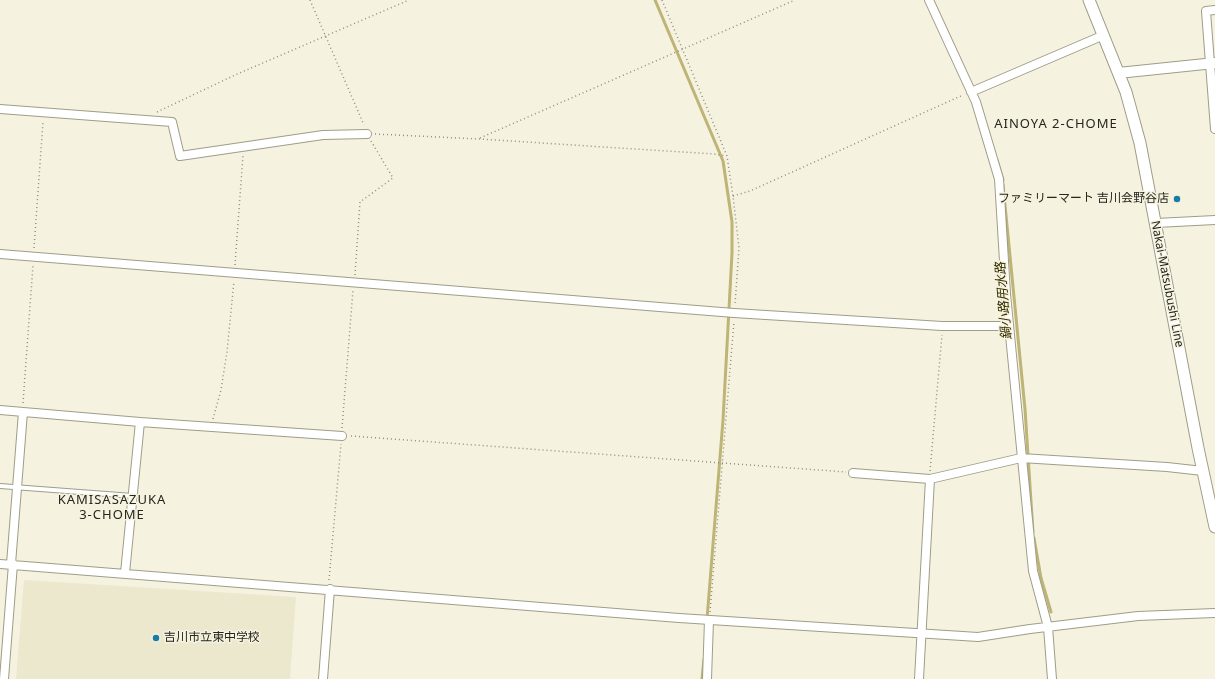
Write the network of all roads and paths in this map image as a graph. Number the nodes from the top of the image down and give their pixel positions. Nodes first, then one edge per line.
1 (310, 0) edge
2 (409, 0) edge
3 (662, 0) edge
4 (795, 0) edge
5 (929, 0) edge
6 (1089, 0) edge
7 (1215, 10) edge
8 (1104, 35) junction
9 (327, 36) junction
10 (683, 49) junction
11 (1212, 63) edge
12 (1118, 73) junction
13 (971, 92) junction
14 (0, 109) edge
15 (141, 119) junction
16 (1215, 129) edge
17 (367, 134) junction
18 (479, 138) junction
19 (243, 147) junction
20 (727, 156) junction
21 (734, 196) junction
22 (1215, 220) edge
23 (1156, 223) junction
24 (0, 254) edge
25 (234, 273) junction
26 (354, 283) junction
27 (734, 313) junction
28 (942, 326) junction
29 (1009, 326) junction
30 (0, 410) edge
31 (22, 412) junction
32 (140, 422) junction
33 (211, 426) junction
34 (342, 436) junction
35 (1022, 458) junction
36 (722, 464) junction
37 (1203, 471) junction
38 (853, 473) joint
39 (930, 479) junction
40 (0, 486) edge
41 (17, 487) junction
42 (133, 496) junction
43 (1215, 527) edge
44 (0, 564) edge
45 (12, 564) junction
46 (125, 573) junction
47 (329, 589) junction
48 (1215, 613) edge
49 (709, 620) junction
50 (1048, 627) junction
51 (921, 635) junction
52 (4, 679) edge
53 (323, 679) edge
54 (707, 679) edge
55 (919, 679) edge
56 (1052, 679) edge

1 - 9 path
2 - 9 path
3 - 10 path
4 - 10 path
5 - 13 street
6 - 8 main road, Nakai-Matsubushi Line
7 - 11 street
8 - 12 main road, Nakai-Matsubushi Line
8 - 13 street
9 - 15 path
9 - 17 path
10 - 18 path
10 - 20 path
11 - 12 street
11 - 16 street
12 - 23 main road, Nakai-Matsubushi Line
13 - 21 path
13 - 29 street
14 - 15 street
15 - 19 street
17 - 18 path
17 - 19 street
17 - 26 path
18 - 20 path
19 - 25 path
20 - 21 path
21 - 27 path
22 - 23 street
23 - 37 main road, Nakai-Matsubushi Line
24 - 25 street
25 - 26 street
25 - 33 path
26 - 27 street
26 - 34 path
27 - 28 street
27 - 36 path
28 - 29 street
28 - 39 path
29 - 35 street
30 - 31 street
31 - 32 street
31 - 41 street
32 - 33 street
32 - 42 street
33 - 34 street
34 - 36 path
34 - 47 path
35 - 37 street
35 - 39 street
35 - 50 street
36 - 38 path
36 - 49 path
37 - 43 main road, Nakai-Matsubushi Line
38 - 39 street
39 - 51 street
40 - 41 lane
41 - 42 lane
41 - 45 street
42 - 46 street
44 - 45 street
45 - 46 street
45 - 52 street
46 - 47 street
47 - 49 street
47 - 53 street
48 - 50 street
49 - 51 street
49 - 54 street
50 - 51 street
50 - 56 street
51 - 55 street

